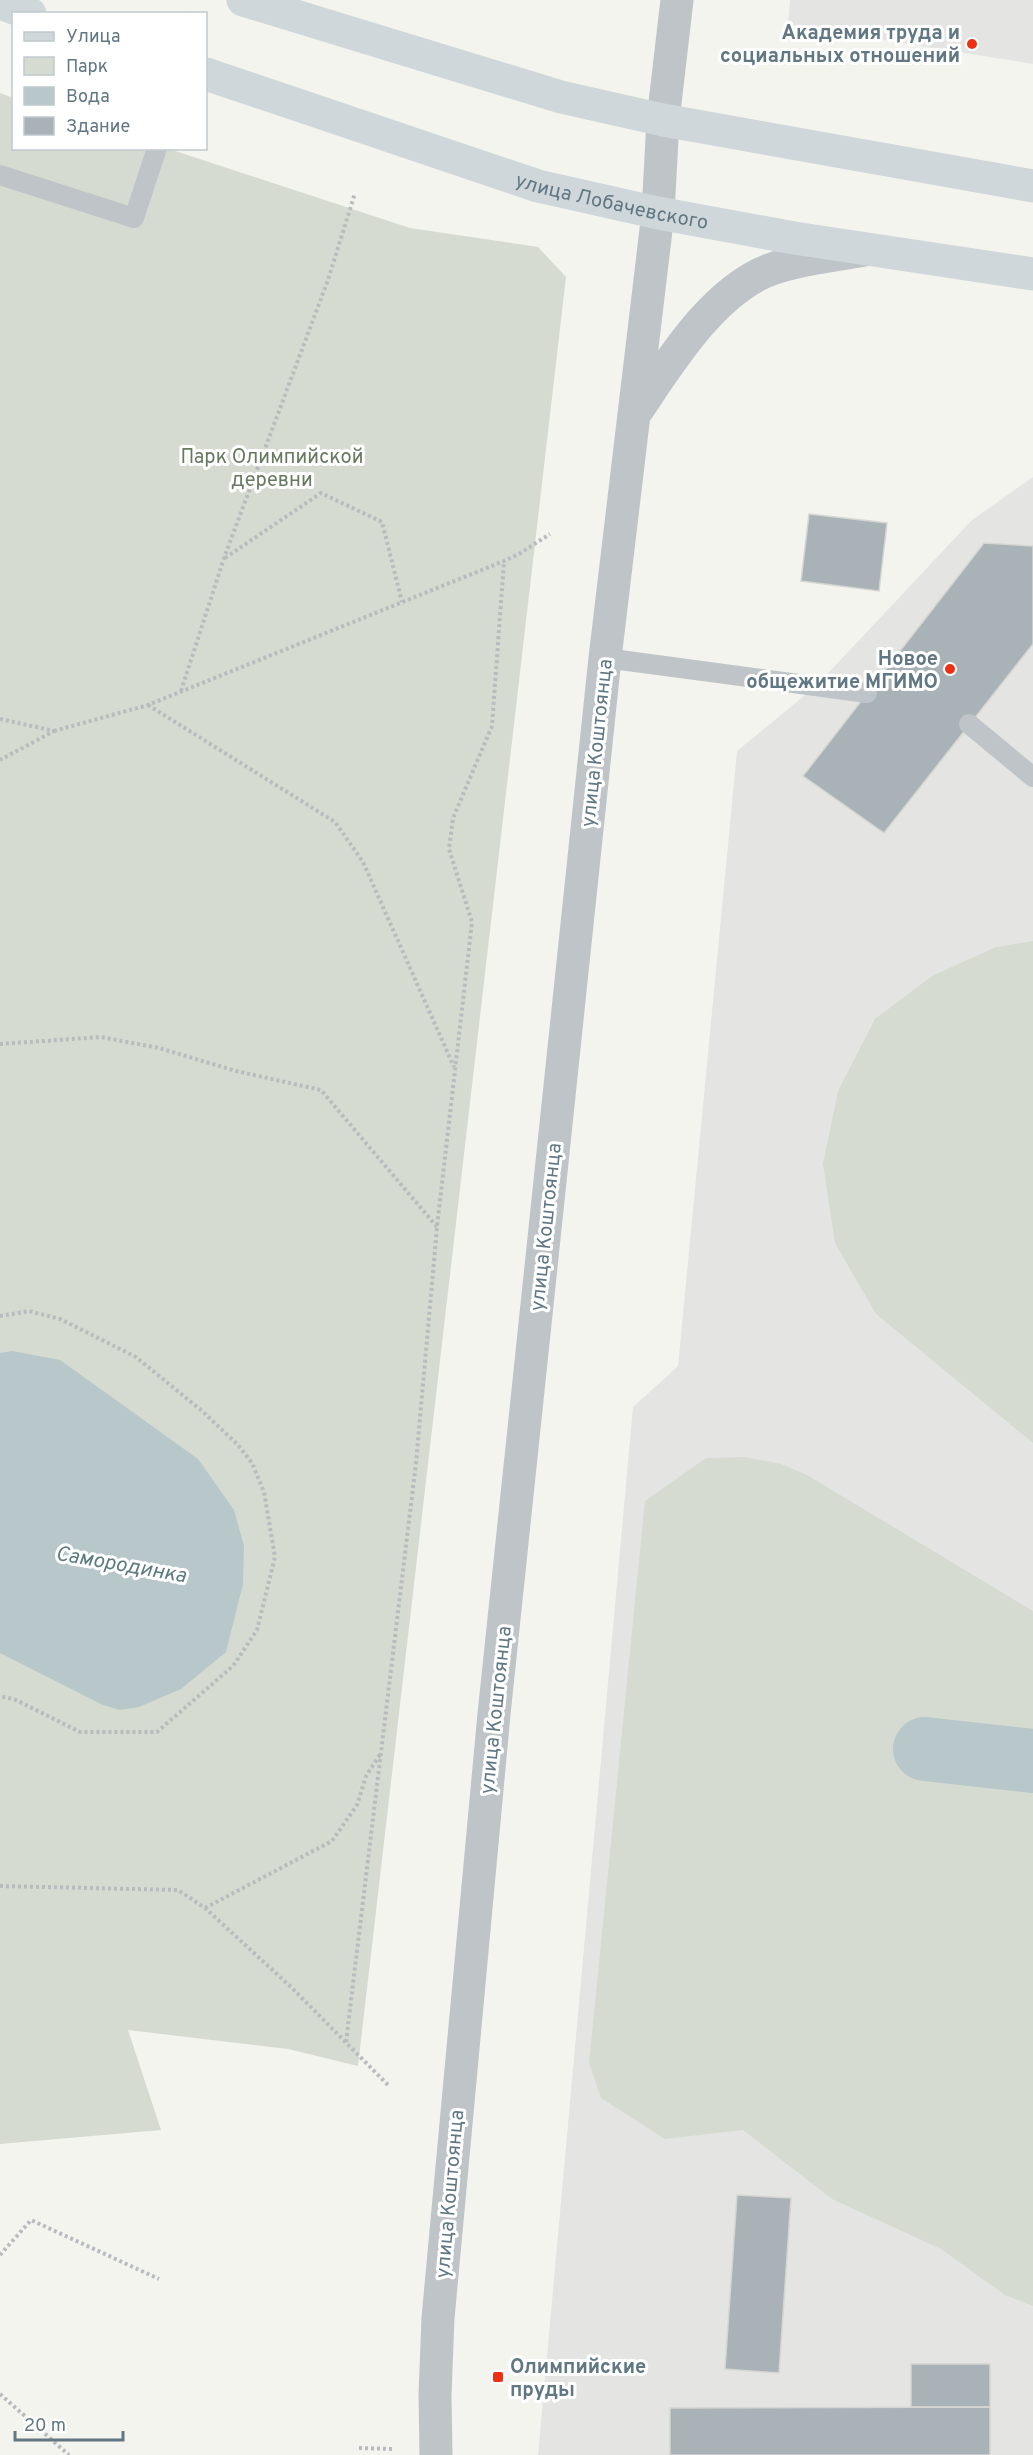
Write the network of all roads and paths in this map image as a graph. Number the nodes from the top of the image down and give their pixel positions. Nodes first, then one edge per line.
1 (243, 0) edge
2 (677, 0) edge
3 (0, 3) edge
4 (25, 12) edge
5 (207, 74) edge
6 (663, 120) junction
7 (156, 150) edge
8 (0, 175) edge
9 (1033, 186) edge
10 (355, 193) dead end
11 (658, 213) junction
12 (868, 249) junction
13 (1033, 273) edge
14 (634, 415) junction
15 (550, 534) dead end
16 (224, 558) junction
17 (504, 561) junction
18 (402, 602) junction
19 (605, 658) junction
20 (180, 691) junction
21 (867, 693) dead end
22 (148, 705) junction
23 (0, 719) edge
24 (969, 724) dead end
25 (54, 731) junction
26 (0, 760) edge
27 (1033, 777) edge
28 (0, 1044) edge
29 (454, 1067) junction
30 (437, 1227) junction
31 (0, 1316) edge
32 (0, 1696) edge
33 (383, 1750) junction
34 (0, 1886) edge
35 (206, 1908) junction
36 (346, 2042) junction
37 (389, 2086) dead end
38 (0, 2255) edge
39 (159, 2279) dead end
40 (0, 2394) edge
41 (359, 2448) dead end
42 (393, 2449) dead end
43 (69, 2455) edge
44 (436, 2455) edge

1 - 6 main road
2 - 6 street, улица Коштоянца
3 - 4 main road
5 - 11 main road, улица Лобачевского
6 - 9 main road
6 - 11 street, улица Коштоянца
7 - 8 lane
10 - 16 path
11 - 12 main road, улица Лобачевского
11 - 14 street, улица Коштоянца
12 - 13 main road, улица Лобачевского
12 - 14 street
14 - 19 street, улица Коштоянца
15 - 17 path
16 - 18 path
16 - 20 path
17 - 18 path
17 - 29 path
18 - 20 path
19 - 21 lane
19 - 44 street, улица Коштоянца
20 - 22 path
22 - 25 path
22 - 29 path
23 - 25 path
24 - 27 lane
25 - 26 path
28 - 30 path
29 - 30 path
30 - 33 path
31 - 32 path
33 - 35 path
33 - 36 path
34 - 35 path
35 - 36 path
36 - 37 path
38 - 39 path
40 - 43 path
41 - 42 path

